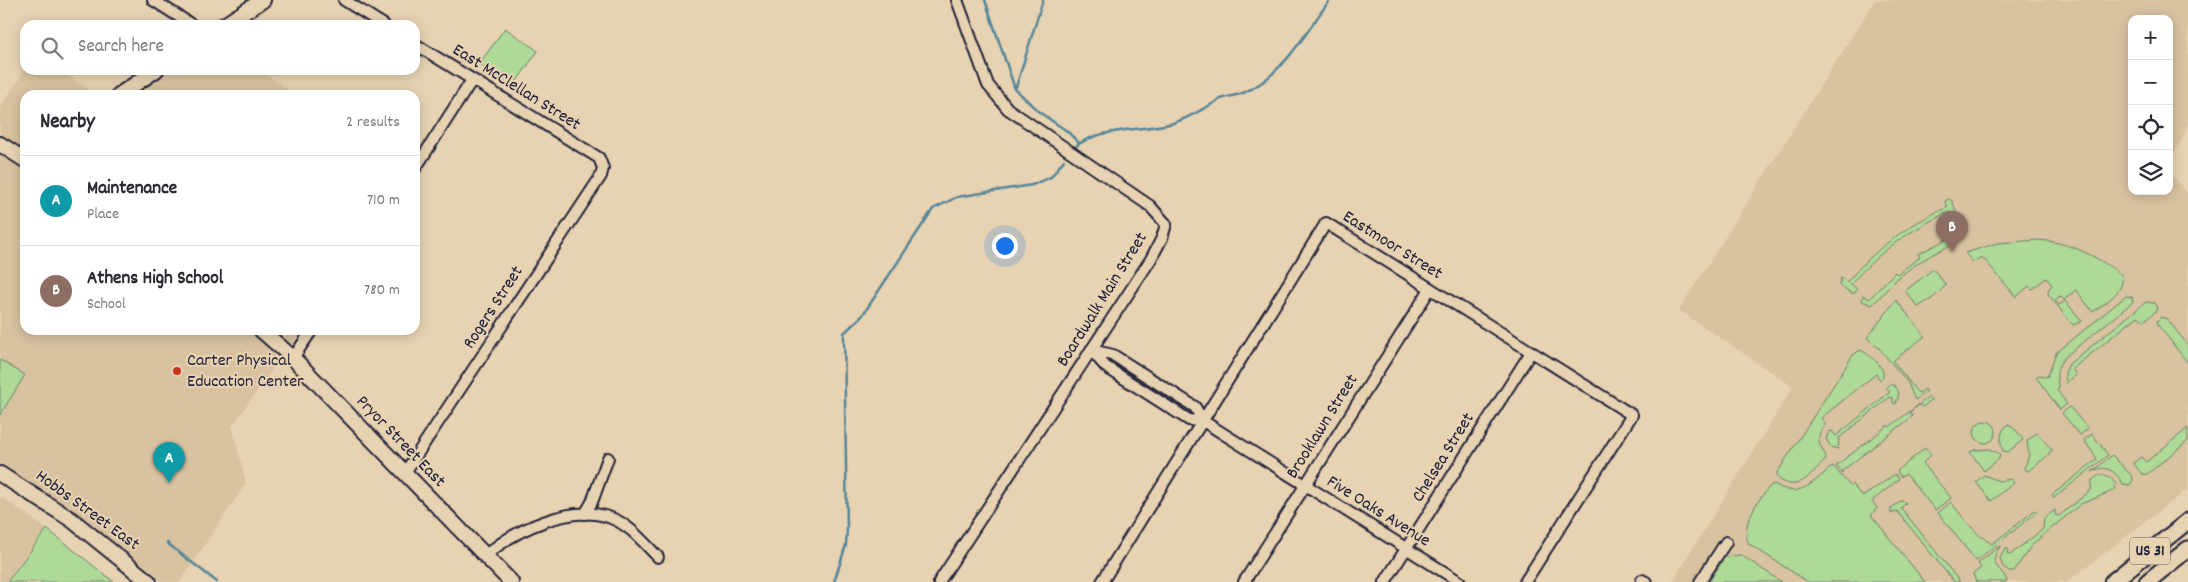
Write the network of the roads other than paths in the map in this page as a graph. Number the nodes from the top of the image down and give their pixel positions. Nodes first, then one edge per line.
1 (153, 0) edge
2 (263, 0) edge
3 (344, 0) edge
4 (957, 0) edge
5 (184, 20) edge
6 (232, 20) edge
7 (376, 20) edge
8 (420, 47) edge
9 (149, 75) edge
10 (472, 80) junction
11 (126, 90) edge
12 (0, 144) edge
13 (20, 156) edge
14 (600, 158) joint
15 (420, 161) edge
16 (1430, 289) junction
17 (267, 335) edge
18 (309, 335) edge
19 (1091, 350) junction
20 (1531, 352) junction
21 (293, 358) junction
22 (1203, 421) junction
23 (608, 458) dead end
24 (0, 474) edge
25 (404, 474) junction
26 (1305, 486) junction
27 (586, 514) junction
28 (2188, 521) edge
29 (1726, 542) dead end
30 (1406, 549) junction
31 (2188, 549) edge
32 (485, 556) junction
33 (658, 557) dead end
34 (149, 582) edge
35 (510, 582) edge
36 (939, 582) edge
37 (1102, 582) edge
38 (1244, 582) edge
39 (1385, 582) edge
40 (1460, 582) edge
41 (1525, 582) edge
42 (1700, 582) edge
43 (2112, 582) edge
44 (2147, 582) edge

1 - 5 street
2 - 6 street
3 - 7 street
4 - 19 street, Boardwalk Main Street
8 - 10 street, East McClellan Street
9 - 11 street
10 - 14 street, East McClellan Street
10 - 15 street
12 - 13 street
14 - 25 street, Rogers Street
16 - 20 street, Eastmoor Street
16 - 22 street, Eastmoor Street
16 - 26 street, Brooklawn Street
17 - 21 street, Pryor Street East
18 - 21 street
19 - 22 street, Five Oaks Avenue
19 - 36 street, Boardwalk Main Street
20 - 30 street, Chelsea Street
20 - 41 street, Eastmoor Street
21 - 25 street, Pryor Street East
22 - 26 street, Five Oaks Avenue
22 - 37 street, Eastmoor Street
23 - 27 street
24 - 34 street, Hobbs Street East
25 - 32 street, Pryor Street East
26 - 30 street, Five Oaks Avenue
26 - 38 street, Brooklawn Street
27 - 32 street
27 - 33 street
28 - 43 main road, US 31
29 - 42 street
30 - 39 street, Chelsea Street
30 - 40 street, Five Oaks Avenue
31 - 44 main road, US 31
32 - 35 street, Pryor Street East

